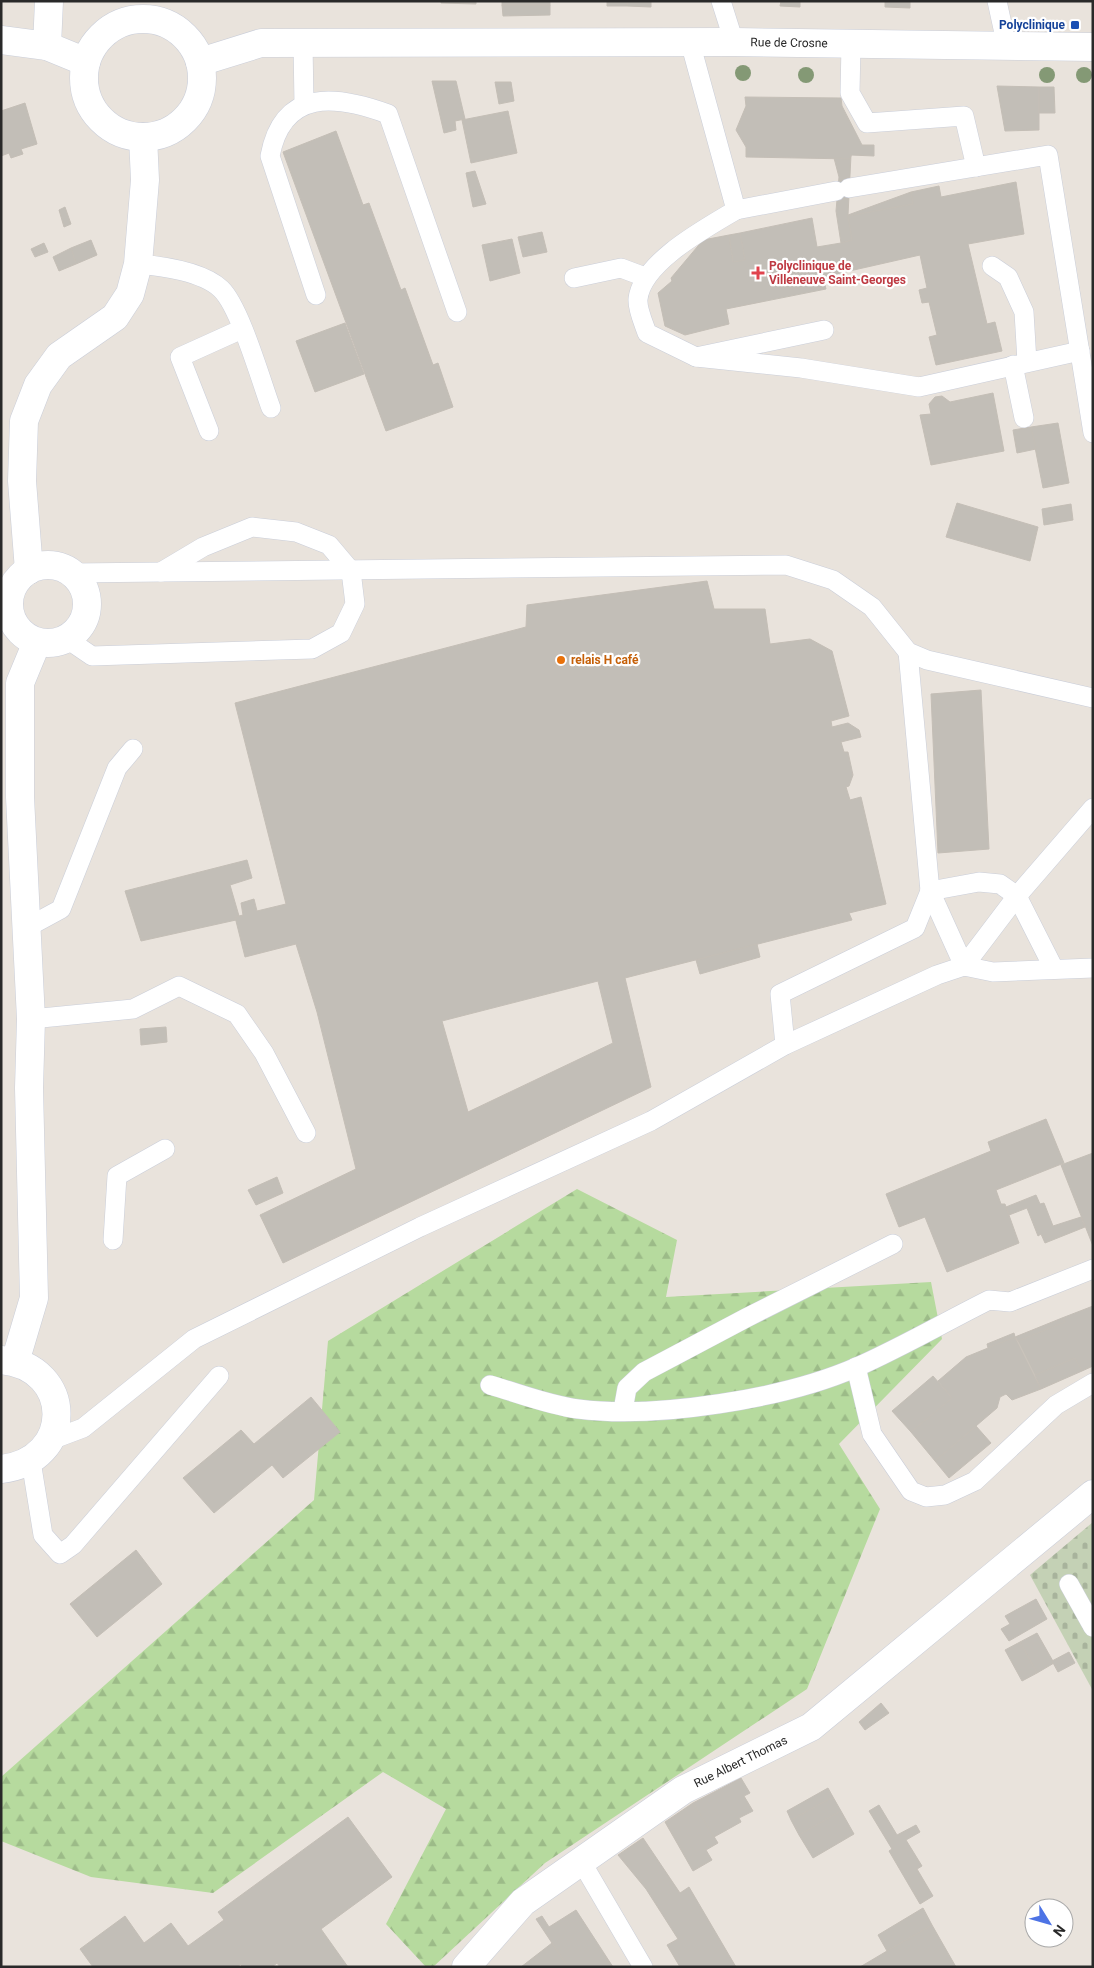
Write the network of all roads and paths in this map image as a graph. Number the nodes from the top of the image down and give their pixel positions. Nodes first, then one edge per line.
1 (49, 1) edge
2 (721, 1) edge
3 (996, 1) edge
4 (1, 40) edge
5 (303, 42) junction
6 (690, 42) junction
7 (734, 42) junction
8 (850, 45) junction
9 (46, 46) junction
10 (1008, 47) junction
11 (1093, 47) edge
12 (86, 62) junction
13 (200, 62) junction
14 (304, 105) junction
15 (143, 137) junction
16 (976, 167) junction
17 (736, 210) junction
18 (138, 264) junction
19 (992, 266) dead end
20 (645, 277) junction
21 (574, 278) dead end
22 (316, 295) dead end
23 (457, 312) dead end
24 (242, 329) junction
25 (824, 330) dead end
26 (1080, 351) junction
27 (696, 357) junction
28 (1020, 364) junction
29 (271, 408) dead end
30 (1024, 418) dead end
31 (208, 431) dead end
32 (1093, 432) edge
33 (30, 570) junction
34 (351, 571) junction
35 (160, 572) junction
36 (73, 573) junction
37 (67, 639) junction
38 (37, 642) junction
39 (908, 652) junction
40 (1093, 698) edge
41 (132, 750) dead end
42 (1093, 808) edge
43 (930, 891) junction
44 (1017, 896) junction
45 (26, 928) junction
46 (964, 966) junction
47 (1093, 968) edge
48 (1054, 969) junction
49 (30, 1019) junction
50 (785, 1045) junction
51 (306, 1132) dead end
52 (164, 1149) dead end
53 (113, 1240) dead end
54 (894, 1244) dead end
55 (1093, 1269) edge
56 (8, 1361) edge
57 (856, 1367) junction
58 (219, 1376) dead end
59 (1093, 1383) edge
60 (490, 1385) dead end
61 (623, 1410) junction
62 (51, 1440) junction
63 (31, 1461) junction
64 (1, 1469) edge
65 (1093, 1494) edge
66 (1069, 1584) dead end
67 (1093, 1627) edge
68 (581, 1861) junction
69 (466, 1967) edge
70 (643, 1967) edge

1 - 9 street
2 - 7 lane
3 - 10 lane
4 - 9 street
5 - 6 street, Rue de Crosne
5 - 13 street, Rue de Crosne
5 - 14 lane
6 - 7 street, Rue de Crosne
6 - 17 lane
7 - 8 street, Rue de Crosne
8 - 10 street, Rue de Crosne
8 - 16 lane
9 - 12 street
10 - 11 street, Rue de Crosne
12 - 13 street
12 - 15 street
13 - 15 street
14 - 22 lane
14 - 23 lane
15 - 18 street
16 - 17 lane
16 - 26 lane
17 - 20 lane
18 - 24 lane
18 - 33 street
19 - 28 lane
20 - 21 lane
20 - 27 lane
24 - 29 lane
24 - 31 lane
25 - 27 lane
26 - 28 lane
26 - 32 lane
27 - 28 lane
28 - 30 lane
33 - 36 street
33 - 38 street
34 - 35 lane
34 - 35 lane
34 - 37 lane
34 - 39 lane
35 - 36 lane
36 - 37 street
37 - 38 street
38 - 45 street
39 - 40 lane
39 - 43 lane
41 - 45 lane
42 - 44 lane
43 - 44 lane
43 - 46 lane
43 - 50 lane
44 - 46 lane
44 - 48 lane
45 - 49 street
46 - 48 lane
46 - 50 lane
47 - 48 lane
49 - 51 lane
49 - 56 street
50 - 62 lane
52 - 53 lane
54 - 61 lane
55 - 57 lane
56 - 62 street
57 - 59 lane
57 - 61 lane
58 - 63 lane
60 - 61 lane
62 - 63 street
63 - 64 street
65 - 68 street, Rue Albert Thomas
66 - 67 lane
68 - 69 street, Rue Albert Thomas
68 - 70 lane

